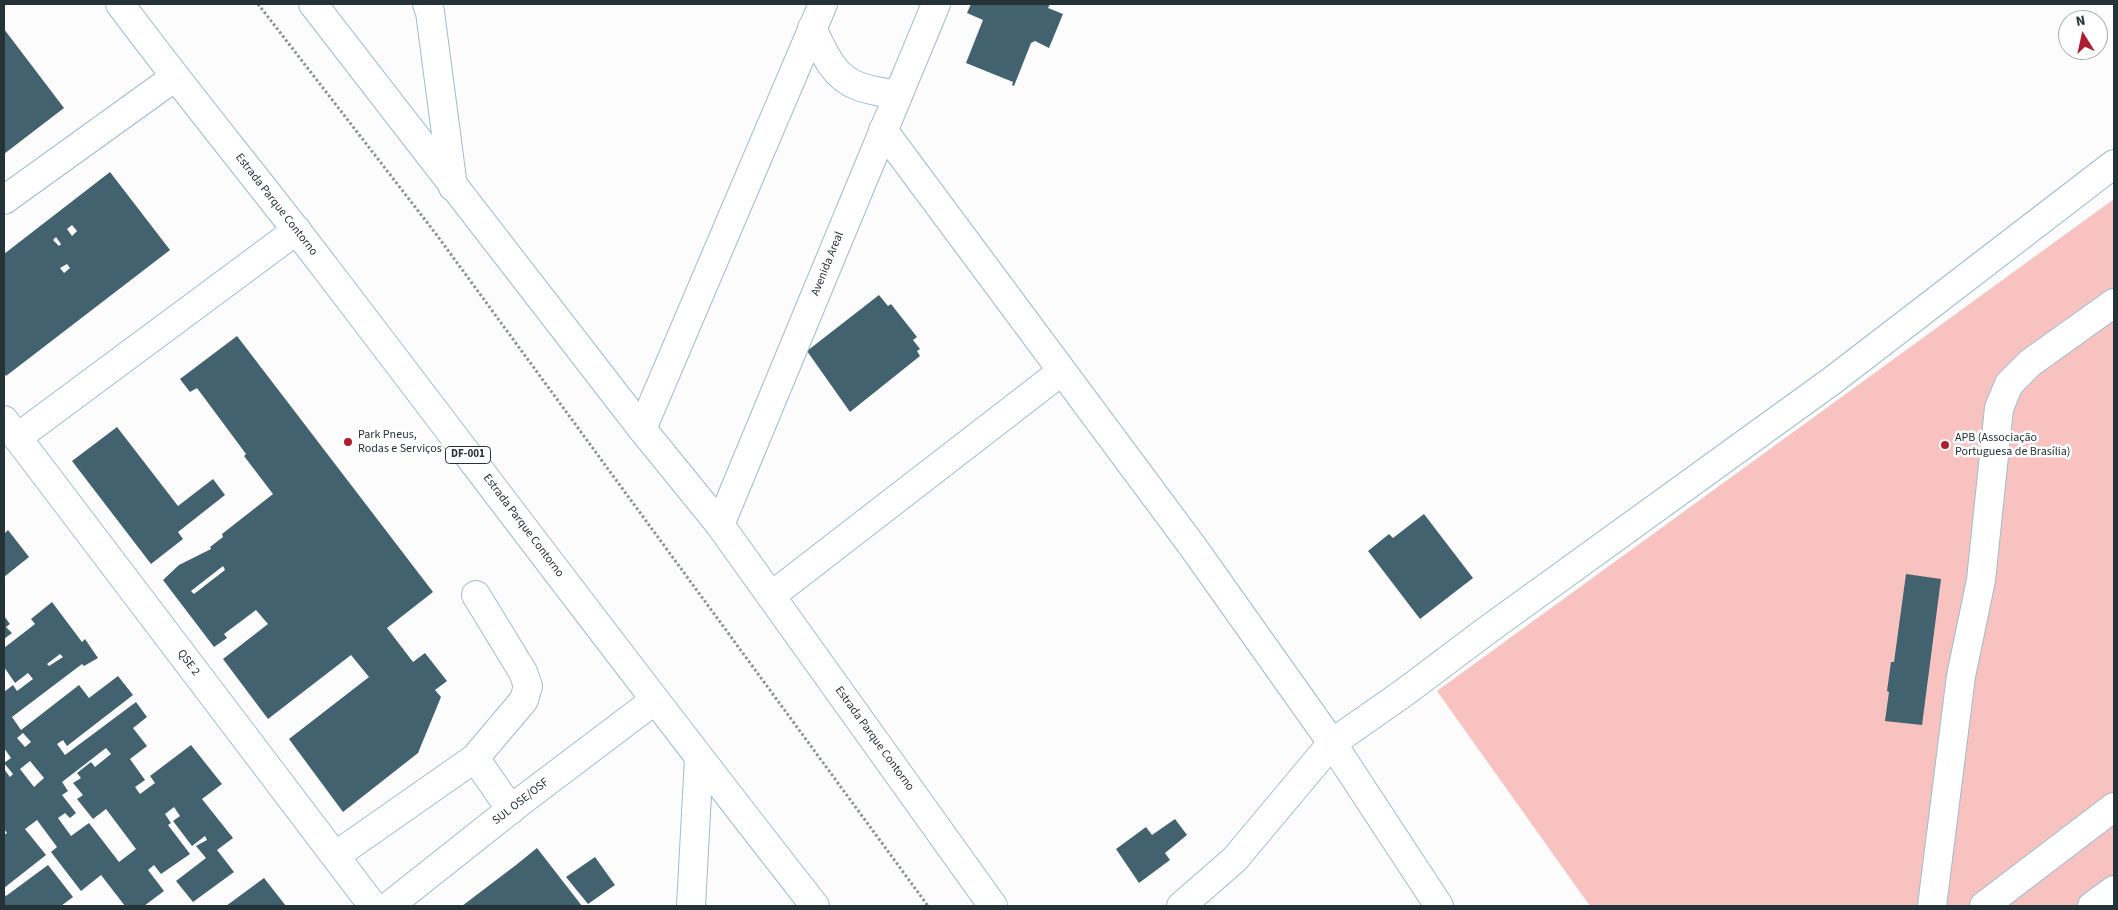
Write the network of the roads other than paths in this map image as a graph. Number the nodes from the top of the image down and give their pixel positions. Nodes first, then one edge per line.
1 (120, 4) edge
2 (313, 4) edge
3 (427, 4) edge
4 (823, 4) edge
5 (936, 4) edge
6 (812, 28) junction
7 (175, 77) junction
8 (896, 95) junction
9 (883, 130) junction
10 (2114, 164) edge
11 (453, 187) junction
12 (4, 200) edge
13 (297, 230) junction
14 (2114, 303) edge
15 (1062, 371) junction
16 (11, 428) edge
17 (642, 430) junction
18 (720, 525) junction
19 (476, 595) dead end
20 (771, 596) junction
21 (655, 700) junction
22 (1332, 743) junction
23 (474, 758) junction
24 (699, 758) junction
25 (2114, 807) edge
26 (511, 810) junction
27 (335, 856) junction
28 (2114, 890) edge
29 (693, 905) edge
30 (372, 906) edge
31 (389, 906) edge
32 (815, 906) edge
33 (993, 906) edge
34 (1181, 906) edge
35 (1439, 906) edge
36 (1932, 906) edge
37 (1984, 906) edge
38 (2092, 906) edge

1 - 7 main road, Estrada Parque Contorno / DF-001
2 - 11 main road, Estrada Parque Contorno
3 - 11 main road
4 - 6 main road
5 - 8 main road, Avenida Areal
6 - 8 main road
6 - 17 main road
7 - 12 main road
7 - 13 main road, Estrada Parque Contorno / DF-001
8 - 9 main road, Avenida Areal
9 - 15 main road
9 - 18 main road, Avenida Areal
10 - 22 main road
11 - 17 main road, Estrada Parque Contorno
13 - 16 main road
13 - 21 main road, Estrada Parque Contorno / DF-001
14 - 36 main road
15 - 20 main road
15 - 22 main road
16 - 27 main road, QSE 2
17 - 18 main road, Estrada Parque Contorno
18 - 20 main road, Estrada Parque Contorno
19 - 23 main road
20 - 33 main road, Estrada Parque Contorno
21 - 24 main road, Estrada Parque Contorno / DF-001
21 - 26 main road, SUL OSE/OSF
22 - 34 main road
22 - 35 main road
23 - 26 main road
23 - 27 main road
24 - 29 main road
24 - 32 main road, Estrada Parque Contorno / DF-001
25 - 37 main road
26 - 31 main road, SUL OSE/OSF
27 - 30 main road, QSE 2
28 - 38 main road

